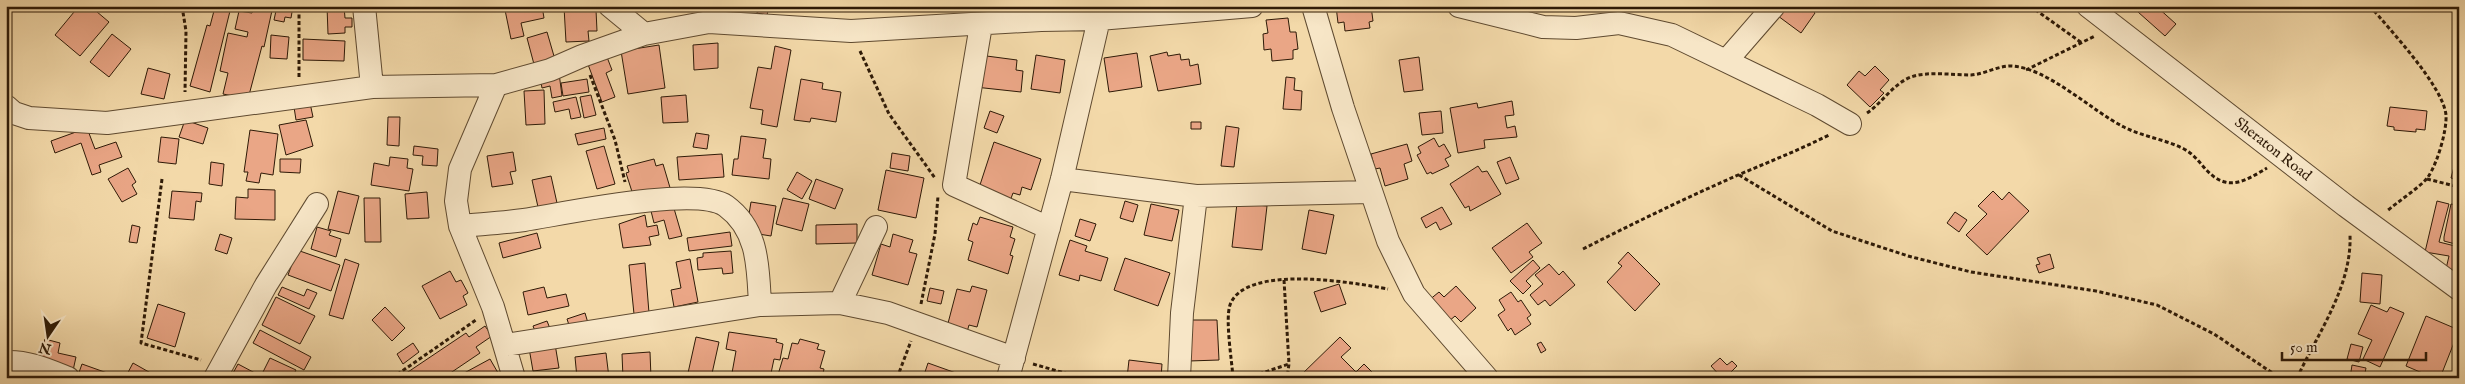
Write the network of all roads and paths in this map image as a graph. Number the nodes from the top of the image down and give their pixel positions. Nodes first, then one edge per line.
1 (182, 6) edge
2 (299, 6) edge
3 (364, 6) edge
4 (610, 6) edge
5 (1252, 6) edge
6 (1313, 6) edge
7 (1460, 6) edge
8 (1774, 6) edge
9 (2030, 6) edge
10 (2370, 6) edge
11 (1102, 13) edge
12 (708, 14) edge
13 (1620, 14) edge
14 (2102, 14) edge
15 (981, 25) junction
16 (851, 31) junction
17 (644, 34) junction
18 (2082, 43) junction
19 (582, 56) junction
20 (1727, 60) junction
21 (2026, 70) junction
22 (496, 85) junction
23 (372, 87) junction
24 (299, 95) junction
25 (6, 106) edge
26 (185, 113) junction
27 (1850, 124) junction
28 (2285, 158) junction
29 (1738, 175) junction
30 (162, 179) dead end
31 (1062, 179) junction
32 (2427, 179) junction
33 (936, 180) dead end
34 (937, 187) dead end
35 (2459, 187) edge
36 (1371, 192) junction
37 (1196, 196) junction
38 (625, 202) junction
39 (317, 204) dead end
40 (2346, 206) junction
41 (2371, 224) junction
42 (460, 226) junction
43 (876, 227) dead end
44 (1049, 228) junction
45 (1583, 249) dead end
46 (1284, 280) junction
47 (2459, 290) edge
48 (1414, 294) junction
49 (840, 303) junction
50 (760, 305) junction
51 (493, 307) junction
52 (917, 324) junction
53 (506, 345) junction
54 (6, 362) edge
55 (1289, 364) junction
56 (1011, 368) edge
57 (218, 371) edge
58 (68, 378) edge
59 (392, 378) edge
60 (514, 378) edge
61 (898, 378) edge
62 (1082, 378) edge
63 (1179, 378) edge
64 (1233, 378) edge
65 (1247, 378) edge
66 (1287, 378) edge
67 (1487, 378) edge
68 (2280, 378) edge
69 (2297, 378) edge

1 - 26 path
2 - 24 path
3 - 23 street
4 - 17 street
5 - 11 street
6 - 36 street
7 - 13 street
8 - 20 street
9 - 18 path
10 - 32 path
11 - 15 street
11 - 31 street
12 - 16 street
12 - 17 street
13 - 20 street
14 - 18 path
14 - 28 street, Sheraton Road
15 - 16 street
15 - 44 street
16 - 33 path
17 - 19 street
18 - 21 path
19 - 22 street
19 - 38 path
20 - 27 street
21 - 27 path
21 - 28 path
22 - 23 street
22 - 42 street
23 - 24 street
24 - 26 street
25 - 26 street
27 - 29 path
28 - 40 street, Sheraton Road
29 - 45 path
29 - 68 path
30 - 57 path
31 - 37 street
31 - 44 street
32 - 35 path
32 - 41 path
34 - 52 path
36 - 37 street
36 - 48 street
37 - 63 street
38 - 42 street
38 - 50 street
39 - 57 street
40 - 41 street, Sheraton Road
40 - 69 path
41 - 47 street, Sheraton Road
42 - 51 street
43 - 49 street
44 - 56 street
46 - 48 path
46 - 55 path
46 - 64 path
48 - 67 street
49 - 50 street
49 - 52 street
50 - 53 street
51 - 53 street
51 - 59 path
52 - 56 street
52 - 61 path
53 - 60 street
54 - 58 street
55 - 65 path
55 - 66 path
56 - 62 path

